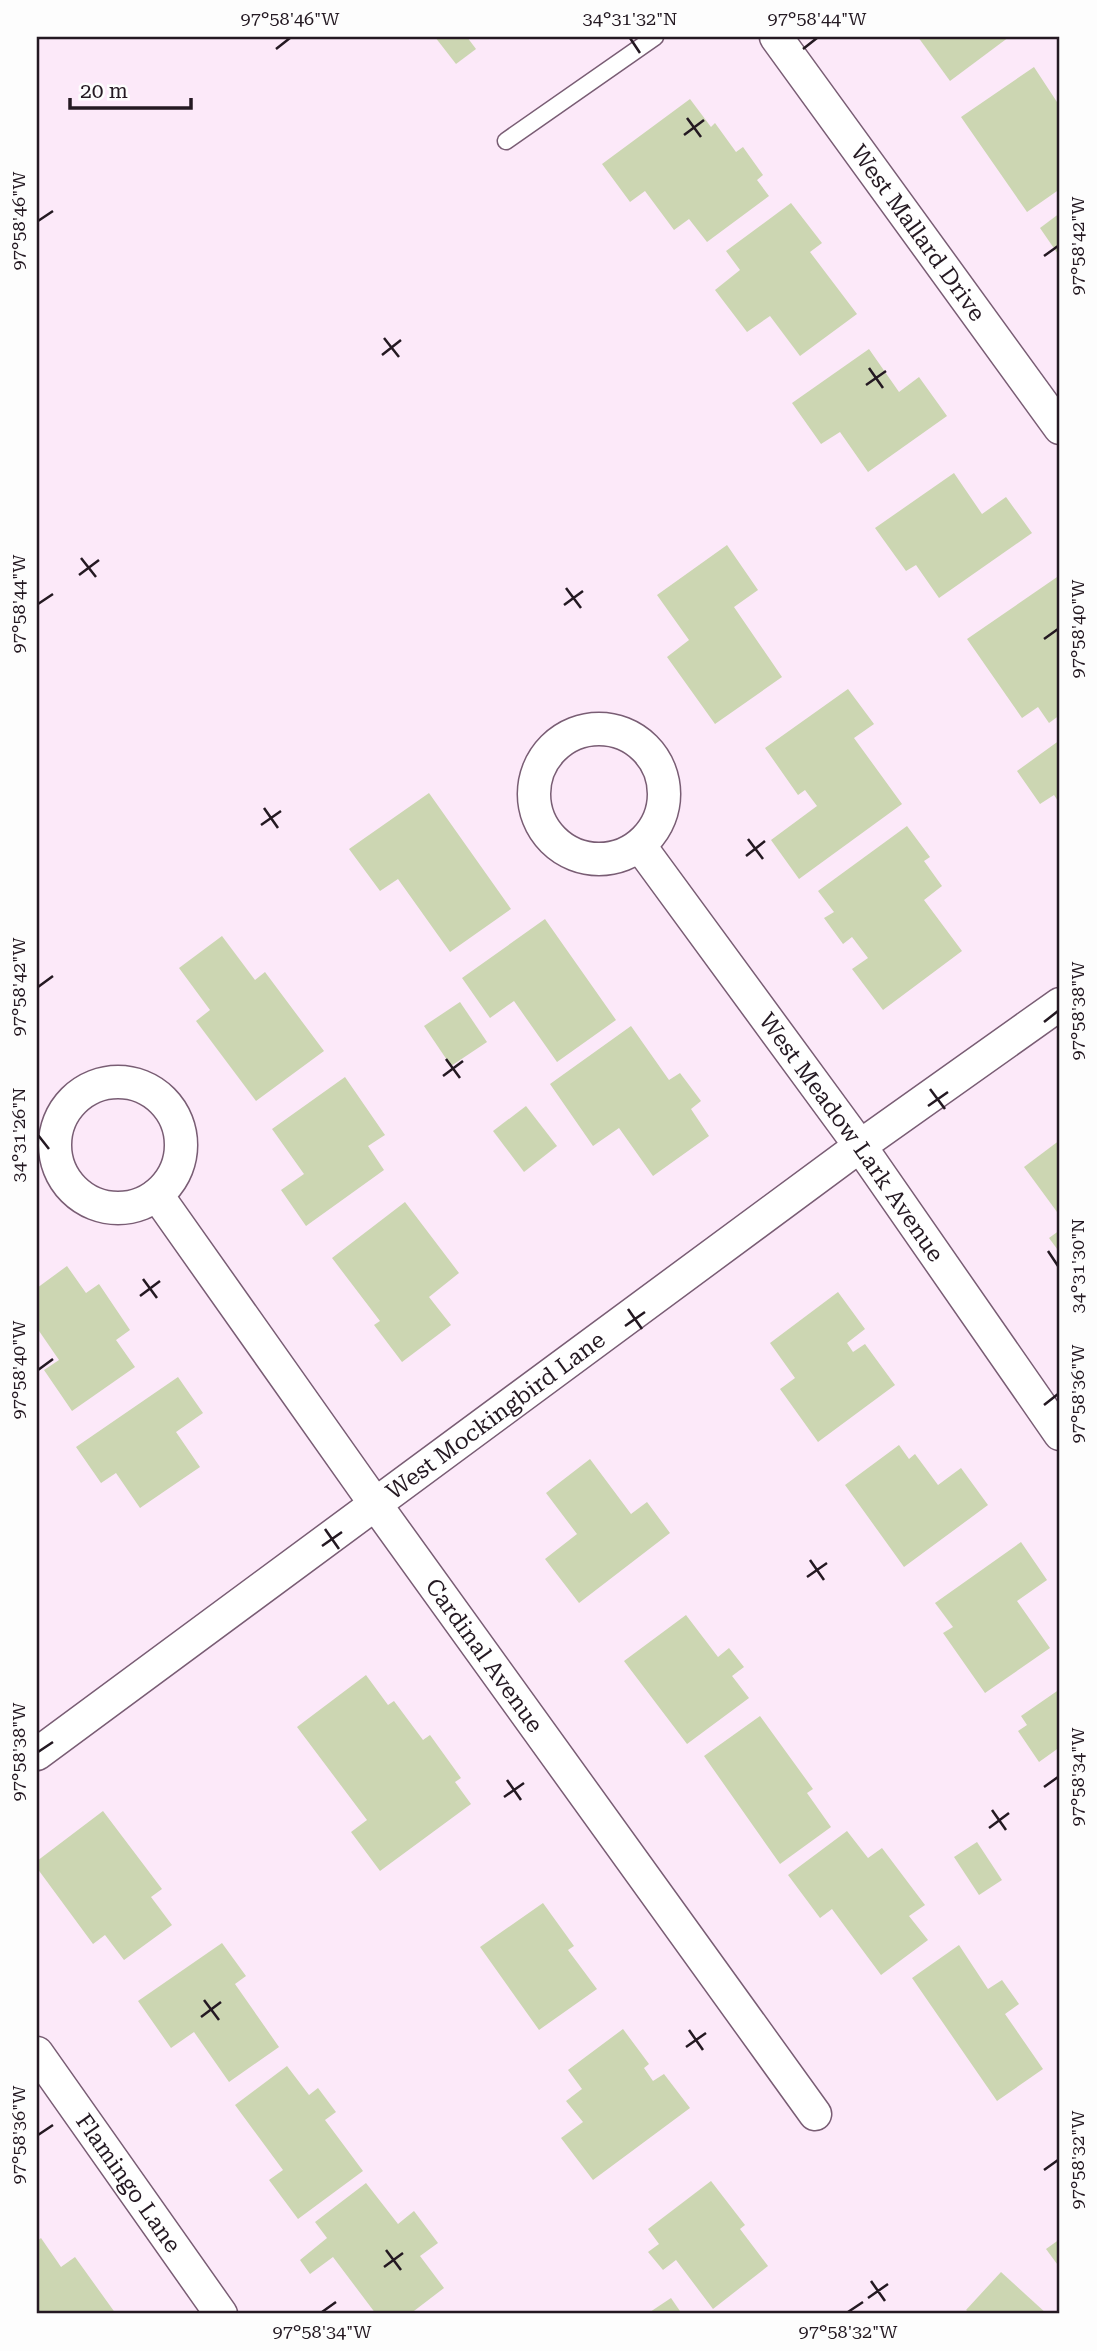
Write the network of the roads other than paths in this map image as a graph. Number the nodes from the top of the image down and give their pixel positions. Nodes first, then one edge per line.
1 (655, 37) edge
2 (776, 37) edge
3 (506, 141) dead end
4 (1060, 428) edge
5 (639, 846) junction
6 (1060, 1004) edge
7 (860, 1146) junction
8 (157, 1195) junction
9 (1060, 1434) edge
10 (376, 1505) junction
11 (37, 1754) edge
12 (37, 2053) edge
13 (815, 2114) dead end
14 (221, 2314) edge

1 - 3 lane
2 - 4 street, West Mallard Drive
5 - 5 street
5 - 7 street, West Meadow Lark Avenue
6 - 7 street, West Mockingbird Lane
7 - 9 street, West Meadow Lark Avenue
7 - 10 street, West Mockingbird Lane
8 - 8 street
8 - 10 street, Cardinal Avenue
10 - 11 street, West Mockingbird Lane
10 - 13 street, Cardinal Avenue
12 - 14 street, Flamingo Lane

